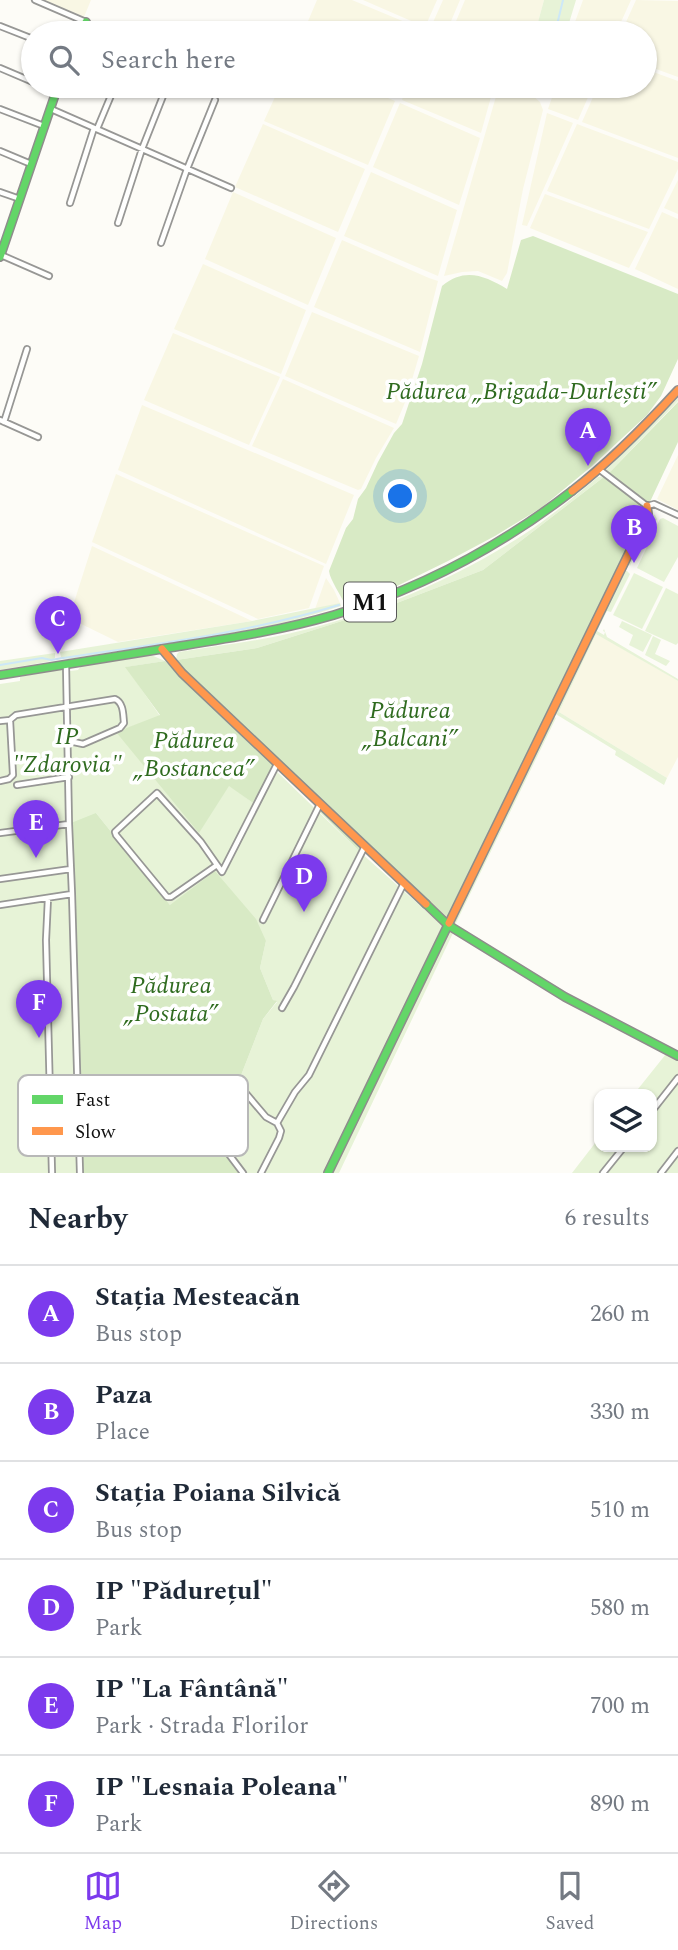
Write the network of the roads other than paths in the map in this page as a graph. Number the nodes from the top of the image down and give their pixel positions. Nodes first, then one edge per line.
1 (35, 0) edge
2 (84, 21) edge
3 (0, 26) edge
4 (21, 34) edge
5 (0, 68) edge
6 (21, 77) edge
7 (54, 98) edge
8 (110, 98) edge
9 (162, 98) edge
10 (215, 100) dead end
11 (0, 109) edge
12 (50, 109) junction
13 (44, 126) junction
14 (96, 129) junction
15 (142, 149) junction
16 (0, 151) edge
17 (32, 164) junction
18 (187, 169) junction
19 (231, 188) dead end
20 (0, 192) edge
21 (20, 199) junction
22 (70, 203) dead end
23 (118, 223) dead end
24 (161, 243) dead end
25 (2, 245) edge
26 (0, 256) edge
27 (49, 276) dead end
28 (27, 349) dead end
29 (678, 390) edge
30 (2, 421) edge
31 (38, 436) dead end
32 (599, 469) junction
33 (648, 506) junction
34 (678, 514) edge
35 (162, 649) junction
36 (66, 664) junction
37 (0, 675) edge
38 (68, 708) junction
39 (10, 720) junction
40 (0, 721) edge
41 (69, 741) junction
42 (277, 764) junction
43 (69, 777) junction
44 (0, 781) edge
45 (17, 785) dead end
46 (320, 804) junction
47 (69, 824) junction
48 (0, 833) edge
49 (364, 848) junction
50 (217, 865) junction
51 (71, 869) junction
52 (0, 879) edge
53 (403, 884) junction
54 (72, 894) junction
55 (48, 898) junction
56 (0, 905) edge
57 (263, 920) dead end
58 (448, 925) junction
59 (282, 1007) dead end
60 (678, 1056) edge
61 (49, 1075) edge
62 (77, 1075) edge
63 (678, 1078) edge
64 (248, 1096) edge
65 (657, 1105) edge
66 (277, 1123) junction
67 (678, 1151) edge
68 (620, 1152) edge
69 (230, 1156) edge
70 (243, 1173) edge
71 (261, 1173) edge
72 (328, 1173) edge
73 (603, 1173) edge
74 (661, 1173) edge

1 - 2 street
3 - 4 street
5 - 6 street
7 - 12 main road
8 - 14 street
9 - 15 street
10 - 18 street
11 - 13 street
12 - 13 main road
12 - 14 street
13 - 17 main road
14 - 15 street
14 - 22 street
15 - 18 street
15 - 23 street
16 - 17 street
17 - 21 main road
18 - 19 street
18 - 24 street
20 - 21 street
21 - 25 main road
25 - 26 main road
26 - 27 street
28 - 30 street
29 - 32 main road, M1
30 - 31 street
32 - 33 street
32 - 35 main road, M1
33 - 34 street
33 - 58 main road
35 - 36 main road, M1
35 - 42 main road
36 - 37 main road, M1
36 - 38 street
38 - 39 street
38 - 41 street
38 - 41 street
39 - 40 street
39 - 44 street
41 - 43 street
42 - 46 main road
42 - 50 street
43 - 45 street
43 - 47 street
46 - 49 main road
46 - 57 street
47 - 48 street
47 - 51 street
49 - 53 main road
49 - 59 street
50 - 50 street
51 - 52 street
51 - 54 street
53 - 58 main road
53 - 66 street
54 - 55 street
54 - 62 street
55 - 56 street
55 - 61 street
58 - 60 main road
58 - 72 main road
63 - 65 street
64 - 66 street
66 - 71 street
67 - 74 street
68 - 73 street
69 - 70 street

